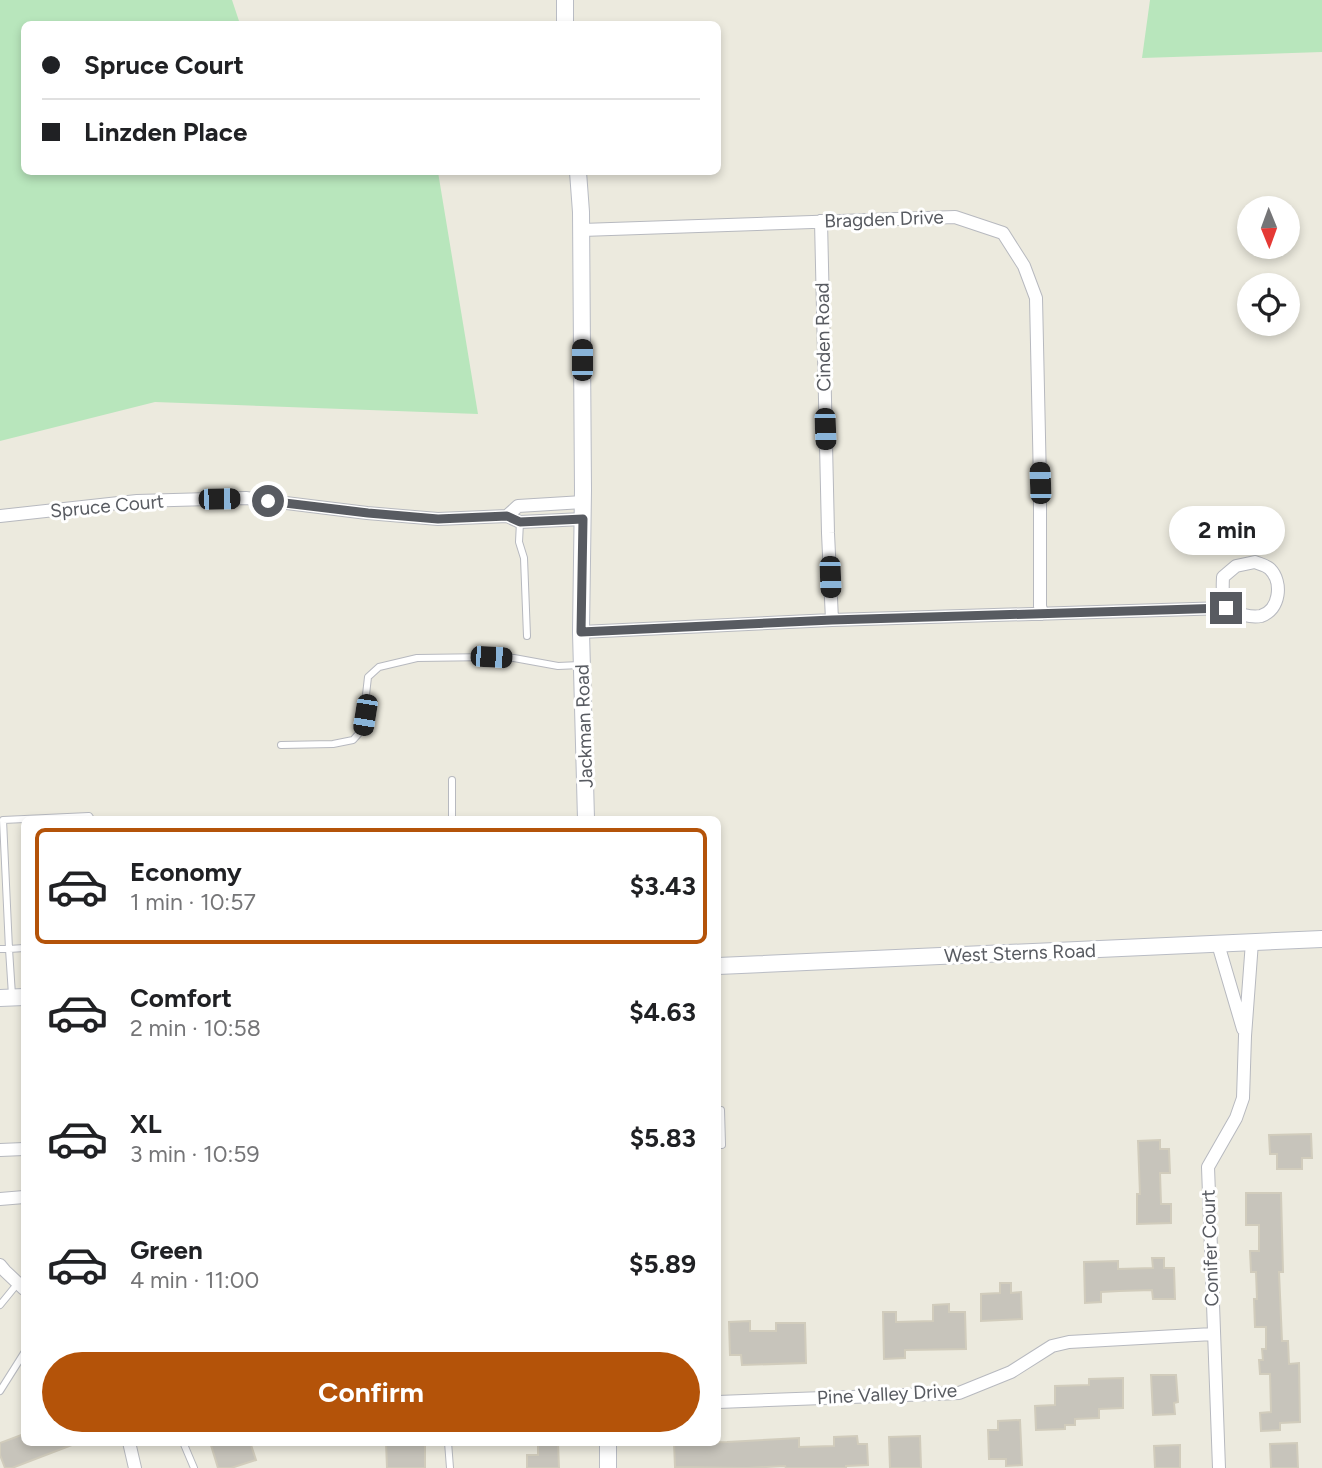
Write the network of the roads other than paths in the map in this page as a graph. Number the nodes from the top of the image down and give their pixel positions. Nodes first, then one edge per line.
1 (565, 0) edge
2 (565, 21) edge
3 (578, 175) edge
4 (821, 221) junction
5 (582, 230) junction
6 (583, 510) junction
7 (0, 516) edge
8 (507, 516) junction
9 (520, 522) junction
10 (1226, 608) junction
11 (1042, 614) junction
12 (832, 620) junction
13 (581, 632) junction
14 (527, 636) dead end
15 (582, 665) junction
16 (281, 745) dead end
17 (453, 779) dead end
18 (452, 816) edge
19 (586, 816) edge
20 (21, 819) edge
21 (2, 820) edge
22 (1322, 939) edge
23 (1252, 942) junction
24 (1218, 944) junction
25 (21, 948) edge
26 (0, 949) edge
27 (9, 949) junction
28 (721, 966) edge
29 (12, 997) edge
30 (1245, 1036) junction
31 (721, 1110) edge
32 (721, 1145) edge
33 (21, 1149) edge
34 (0, 1150) edge
35 (21, 1197) edge
36 (0, 1199) edge
37 (0, 1265) edge
38 (21, 1286) edge
39 (0, 1305) edge
40 (1213, 1334) junction
41 (21, 1358) edge
42 (0, 1391) edge
43 (721, 1402) edge
44 (130, 1446) edge
45 (185, 1446) edge
46 (448, 1446) edge
47 (608, 1446) edge
48 (135, 1468) edge
49 (194, 1468) edge
50 (450, 1468) edge
51 (608, 1468) edge
52 (1219, 1468) edge

1 - 2 street
3 - 5 street, Jackman Road
4 - 5 street, Bragden Drive
4 - 11 street, Bragden Drive
4 - 12 street, Cinden Road
5 - 6 street, Jackman Road
6 - 8 street, Spruce Court
6 - 9 street, Spruce Court
6 - 13 street, Jackman Road
7 - 8 street, Spruce Court
8 - 9 street, Spruce Court
9 - 14 lane
10 - 10 street
10 - 11 street
11 - 12 street
12 - 13 street
13 - 15 street, Jackman Road
15 - 16 lane
15 - 19 street, Jackman Road
17 - 18 lane
20 - 21 lane
21 - 27 lane
22 - 23 street, West Sterns Road
23 - 24 street, West Sterns Road
23 - 30 street, Conifer Court
24 - 28 street, West Sterns Road
24 - 30 street, Conifer Court
25 - 27 lane
26 - 27 lane
27 - 29 lane
30 - 40 street, Conifer Court
31 - 32 lane
33 - 34 street
35 - 36 street
37 - 38 street
38 - 39 lane
40 - 43 street, Pine Valley Drive
40 - 52 street, Conifer Court
41 - 42 lane
44 - 48 street
45 - 49 lane
46 - 50 lane
47 - 51 street

